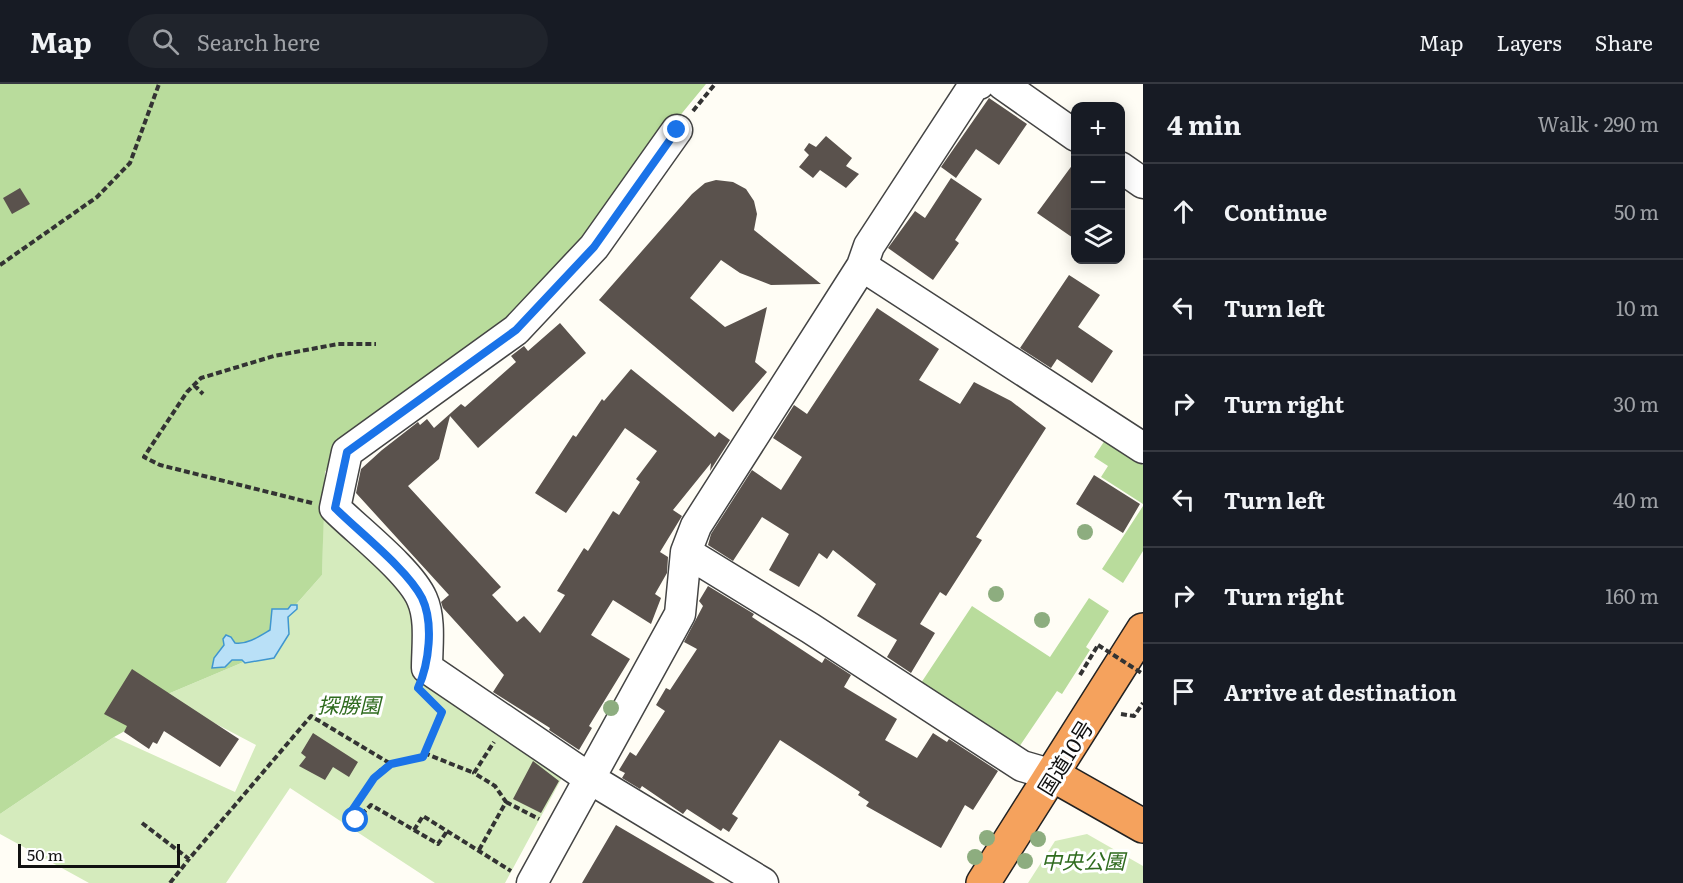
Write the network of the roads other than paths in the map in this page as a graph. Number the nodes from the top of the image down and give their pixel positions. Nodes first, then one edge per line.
1 (979, 84) edge
2 (1002, 84) edge
3 (677, 130) road end
4 (1071, 132) edge
5 (1125, 170) edge
6 (1143, 183) edge
7 (862, 266) junction
8 (1143, 448) edge
9 (686, 552) junction
10 (1143, 630) edge
11 (1053, 774) junction
12 (589, 778) junction
13 (1143, 826) edge
14 (525, 879) edge
15 (764, 883) edge
16 (983, 883) edge

1 - 7 street
2 - 4 street
3 - 12 street
5 - 6 street
7 - 8 street
7 - 9 street
9 - 11 street
9 - 12 street
10 - 11 highway, 国道10号
11 - 13 highway
11 - 16 highway, 国道10号
12 - 14 street
12 - 15 street

